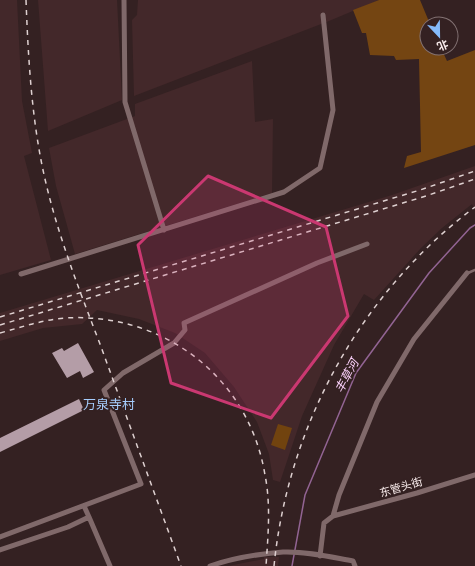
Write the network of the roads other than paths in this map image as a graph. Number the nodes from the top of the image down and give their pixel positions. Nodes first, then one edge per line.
1 (124, 0) edge
2 (323, 15) dead end
3 (164, 230) junction
4 (367, 244) dead end
5 (475, 270) edge
6 (467, 273) joint
7 (21, 274) dead end
8 (475, 474) edge
9 (84, 506) junction
10 (333, 516) junction
11 (89, 517) junction
12 (0, 537) edge
13 (0, 550) edge
14 (320, 556) junction
15 (110, 566) edge
16 (210, 566) edge
17 (355, 566) edge

1 - 3 street
2 - 3 street
3 - 7 street
4 - 9 street
5 - 6 lane
6 - 10 street
8 - 10 street, 东管头街
9 - 11 street
9 - 12 street
10 - 14 street
11 - 13 street
11 - 15 street
14 - 16 street
14 - 17 street

